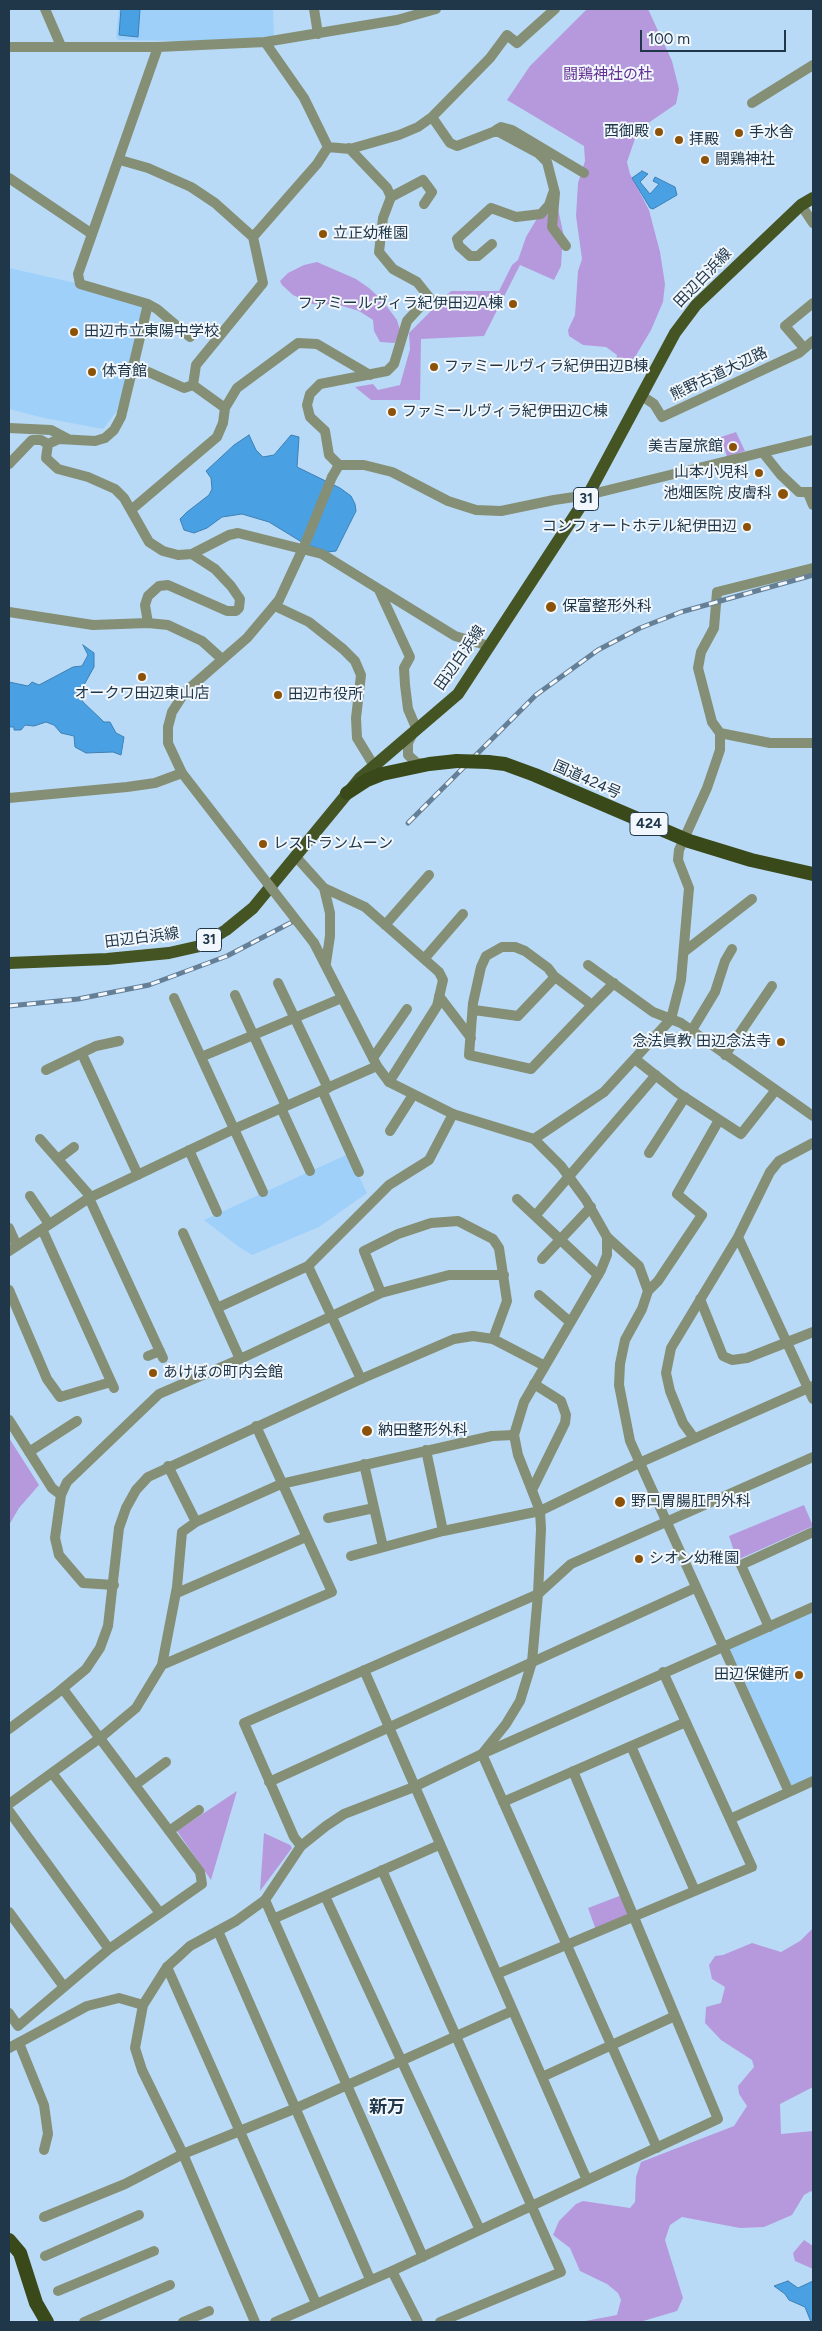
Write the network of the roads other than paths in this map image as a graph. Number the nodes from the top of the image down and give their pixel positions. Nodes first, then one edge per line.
1 (45, 9) edge
2 (314, 9) edge
3 (436, 9) edge
4 (555, 9) edge
5 (421, 11) edge
6 (318, 34) junction
7 (265, 42) junction
8 (61, 46) junction
9 (9, 47) edge
10 (158, 47) junction
11 (813, 65) edge
12 (752, 104) dead end
13 (432, 117) junction
14 (492, 132) junction
15 (328, 147) junction
16 (349, 148) junction
17 (120, 160) junction
18 (584, 172) dead end
19 (9, 178) edge
20 (554, 190) junction
21 (390, 197) junction
22 (813, 198) edge
23 (424, 204) dead end
24 (800, 205) junction
25 (813, 223) edge
26 (92, 234) junction
27 (253, 237) junction
28 (492, 244) dead end
29 (566, 246) dead end
30 (813, 302) edge
31 (148, 304) junction
32 (190, 337) dead end
33 (813, 341) edge
34 (804, 348) junction
35 (133, 365) junction
36 (370, 375) junction
37 (193, 385) junction
38 (642, 396) junction
39 (225, 408) junction
40 (9, 428) edge
41 (68, 439) junction
42 (813, 440) edge
43 (48, 444) junction
44 (764, 454) junction
45 (9, 464) edge
46 (339, 465) junction
47 (811, 492) edge
48 (588, 495) junction
49 (813, 505) edge
50 (131, 510) junction
51 (192, 554) junction
52 (813, 568) edge
53 (379, 590) junction
54 (277, 603) junction
55 (9, 612) edge
56 (148, 623) junction
57 (489, 646) junction
58 (222, 659) junction
59 (415, 733) junction
60 (720, 733) junction
61 (813, 744) edge
62 (429, 764) junction
63 (378, 770) junction
64 (182, 773) junction
65 (347, 793) joint
66 (9, 798) edge
67 (684, 839) junction
68 (297, 858) junction
69 (813, 874) edge
70 (429, 875) dead end
71 (324, 888) junction
72 (752, 899) dead end
73 (463, 914) dead end
74 (385, 925) junction
75 (732, 948) dead end
76 (685, 951) junction
77 (424, 959) junction
78 (9, 963) edge
79 (326, 963) junction
80 (588, 965) dead end
81 (555, 976) junction
82 (278, 983) dead end
83 (614, 983) junction
84 (772, 986) dead end
85 (235, 995) dead end
86 (439, 996) junction
87 (174, 998) dead end
88 (342, 998) junction
89 (592, 1005) junction
90 (407, 1009) dead end
91 (474, 1010) junction
92 (295, 1018) junction
93 (671, 1019) junction
94 (692, 1030) junction
95 (254, 1035) junction
96 (470, 1038) junction
97 (119, 1041) dead end
98 (82, 1054) junction
99 (725, 1054) junction
100 (201, 1057) junction
101 (634, 1059) junction
102 (375, 1062) junction
103 (46, 1070) dead end
104 (656, 1075) junction
105 (389, 1082) junction
106 (325, 1089) junction
107 (774, 1091) junction
108 (413, 1095) junction
109 (685, 1097) junction
110 (284, 1107) junction
111 (453, 1114) junction
112 (813, 1116) edge
113 (719, 1120) junction
114 (234, 1129) junction
115 (390, 1131) dead end
116 (534, 1138) junction
117 (40, 1139) dead end
118 (813, 1143) edge
119 (74, 1147) dead end
120 (190, 1150) junction
121 (648, 1153) dead end
122 (58, 1159) junction
123 (310, 1171) dead end
124 (359, 1172) dead end
125 (138, 1175) junction
126 (570, 1176) junction
127 (263, 1192) dead end
128 (30, 1196) dead end
129 (90, 1198) junction
130 (517, 1198) dead end
131 (591, 1207) junction
132 (217, 1212) dead end
133 (535, 1216) junction
134 (46, 1226) junction
135 (9, 1228) edge
136 (183, 1232) dead end
137 (607, 1237) junction
138 (738, 1237) junction
139 (560, 1239) junction
140 (13, 1248) edge
141 (542, 1259) dead end
142 (308, 1266) junction
143 (504, 1275) junction
144 (598, 1275) junction
145 (9, 1290) edge
146 (648, 1291) junction
147 (381, 1292) junction
148 (539, 1295) dead end
149 (700, 1300) junction
150 (217, 1308) junction
151 (332, 1315) junction
152 (570, 1322) junction
153 (813, 1332) edge
154 (493, 1339) junction
155 (787, 1344) junction
156 (148, 1356) dead end
157 (240, 1359) junction
158 (545, 1366) junction
159 (360, 1379) junction
160 (534, 1384) junction
161 (811, 1387) edge
162 (813, 1399) edge
163 (9, 1420) edge
164 (77, 1421) dead end
165 (256, 1426) junction
166 (514, 1435) junction
167 (694, 1438) junction
168 (426, 1450) junction
169 (29, 1452) junction
170 (813, 1458) edge
171 (639, 1463) junction
172 (364, 1464) junction
173 (168, 1466) junction
174 (281, 1484) junction
175 (533, 1488) junction
176 (61, 1495) junction
177 (374, 1508) junction
178 (540, 1511) junction
179 (328, 1518) dead end
180 (196, 1522) junction
181 (667, 1522) junction
182 (443, 1531) junction
183 (813, 1532) edge
184 (306, 1537) junction
185 (383, 1547) junction
186 (351, 1556) dead end
187 (114, 1585) junction
188 (695, 1588) junction
189 (176, 1593) junction
190 (538, 1594) junction
191 (813, 1607) edge
192 (769, 1627) junction
193 (722, 1647) junction
194 (532, 1662) junction
195 (162, 1665) junction
196 (364, 1670) junction
197 (663, 1672) junction
198 (63, 1689) junction
199 (686, 1722) junction
200 (9, 1728) edge
201 (388, 1729) junction
202 (100, 1738) junction
203 (631, 1746) junction
204 (482, 1754) junction
205 (166, 1762) dead end
206 (573, 1772) junction
207 (52, 1773) junction
208 (813, 1781) edge
209 (269, 1782) junction
210 (135, 1785) junction
211 (414, 1787) junction
212 (789, 1792) junction
213 (503, 1802) junction
214 (9, 1804) edge
215 (199, 1810) dead end
216 (9, 1811) edge
217 (730, 1819) junction
218 (169, 1831) junction
219 (439, 1845) junction
220 (301, 1846) junction
221 (382, 1870) junction
222 (695, 1891) junction
223 (325, 1896) junction
224 (265, 1900) junction
225 (9, 1912) edge
226 (160, 1914) junction
227 (634, 1916) junction
228 (273, 1919) junction
229 (218, 1931) junction
230 (567, 1945) junction
231 (109, 1949) junction
232 (167, 1967) junction
233 (497, 1974) junction
234 (64, 1987) junction
235 (143, 2005) junction
236 (512, 2011) junction
237 (9, 2013) edge
238 (675, 2016) junction
239 (455, 2035) junction
240 (19, 2043) junction
241 (612, 2046) junction
242 (9, 2048) edge
243 (402, 2061) junction
244 (542, 2077) junction
245 (346, 2085) junction
246 (294, 2109) junction
247 (242, 2131) junction
248 (657, 2148) junction
249 (44, 2150) dead end
250 (183, 2154) junction
251 (588, 2180) junction
252 (532, 2206) junction
253 (139, 2216) dead end
254 (44, 2217) dead end
255 (480, 2230) junction
256 (9, 2240) edge
257 (154, 2251) dead end
258 (45, 2256) dead end
259 (423, 2257) junction
260 (392, 2271) junction
261 (370, 2279) junction
262 (170, 2285) dead end
263 (58, 2291) dead end
264 (36, 2303) junction
265 (316, 2303) junction
266 (209, 2311) dead end
267 (35, 2322) edge
268 (47, 2322) edge
269 (84, 2322) edge
270 (183, 2322) edge
271 (255, 2322) edge
272 (275, 2322) edge
273 (418, 2322) edge
274 (440, 2322) edge

1 - 8 street
2 - 6 street
3 - 5 street
4 - 13 street
5 - 6 street
6 - 7 street
7 - 10 street
7 - 15 street
8 - 9 street
8 - 10 street
10 - 17 street
11 - 12 street
13 - 14 street
13 - 16 street
14 - 18 street
14 - 20 street
15 - 16 street
15 - 27 street
16 - 21 street
17 - 26 street
17 - 27 street
19 - 26 street
20 - 28 street
20 - 29 street
21 - 23 street
21 - 36 street
22 - 24 main road, 田辺白浜線 / 31
24 - 25 street
24 - 38 main road, 田辺白浜線 / 31
26 - 31 street
27 - 37 street
30 - 34 street
31 - 32 street
31 - 35 street
33 - 34 street, 熊野古道大辺路
34 - 38 street, 熊野古道大辺路
35 - 37 street
35 - 41 street
36 - 39 street
36 - 46 street
37 - 39 street
38 - 48 main road, 田辺白浜線 / 31
39 - 50 street
40 - 41 street
41 - 43 street
42 - 44 street
43 - 45 street
43 - 50 street
44 - 47 street
44 - 48 street
46 - 48 street
46 - 54 street, bridge
47 - 49 street
48 - 57 main road, 田辺白浜線 / 31
50 - 51 street
51 - 53 street
51 - 56 street
52 - 60 street
53 - 57 street
53 - 59 street
54 - 58 street
54 - 63 street
55 - 56 street
56 - 58 street
57 - 59 main road, 田辺白浜線 / 31
58 - 64 street
59 - 62 street
59 - 63 main road, 田辺白浜線 / 31
60 - 61 street
60 - 67 street
62 - 63 highway, 国道424号 / 424
62 - 67 highway, 国道424号 / 424, bridge
63 - 65 highway, 国道424号 / 424
64 - 66 street
64 - 79 street, bridge
65 - 68 main road, 田辺白浜線 / 31
67 - 69 highway, 国道424号 / 424
67 - 76 street
68 - 71 street
68 - 78 main road, 田辺白浜線 / 31
70 - 74 street
71 - 74 street
71 - 79 street
72 - 76 street
73 - 77 street
74 - 77 street
75 - 94 street
76 - 93 street
77 - 86 street
79 - 88 street
80 - 83 street
81 - 89 street
81 - 91 street
81 - 91 street
82 - 92 street
83 - 89 street
83 - 93 street
84 - 99 street
85 - 95 street
86 - 96 street
86 - 105 street
87 - 100 street
88 - 92 street
88 - 102 street
89 - 96 street
90 - 102 street
91 - 96 street
92 - 95 street
92 - 106 street
93 - 94 street
93 - 101 street
94 - 99 street
95 - 100 street
95 - 110 street
97 - 98 street
98 - 103 street
98 - 125 street
99 - 107 street
100 - 114 street
101 - 104 street
101 - 116 street
102 - 105 street
102 - 106 street
104 - 109 street
104 - 126 street
105 - 108 street
106 - 110 street
106 - 124 street
107 - 112 street
107 - 113 street
108 - 111 street
108 - 115 street
109 - 113 street
109 - 121 street
110 - 114 street
110 - 123 street
111 - 116 street
111 - 142 street
113 - 146 street
114 - 120 street
114 - 127 street
116 - 126 street
117 - 122 street
118 - 138 street
119 - 122 street
120 - 125 street
120 - 132 street
122 - 129 street
125 - 129 street
126 - 131 street
126 - 133 street
128 - 134 street
129 - 134 street
129 - 156 street
130 - 133 street
131 - 137 street
131 - 139 street
133 - 139 street
134 - 140 street
134 - 145 street
135 - 140 street
136 - 150 street
137 - 144 street
137 - 146 street
138 - 149 street
138 - 155 street
139 - 141 street
139 - 144 street
142 - 150 street
142 - 151 street
143 - 147 street
143 - 147 street
143 - 154 street
144 - 152 street
146 - 171 street
147 - 151 street
148 - 152 street
149 - 155 street
149 - 167 street
150 - 157 street
151 - 157 street
151 - 159 street
152 - 158 street
153 - 155 street
154 - 158 street
154 - 159 street
155 - 161 street
157 - 176 street
158 - 160 street
159 - 165 street
160 - 166 street
160 - 175 street
161 - 162 street
161 - 167 street
163 - 169 street
164 - 169 street
165 - 173 street
165 - 174 street
166 - 168 street
166 - 175 street
167 - 171 street
168 - 172 street
168 - 182 street
169 - 176 street
170 - 181 street
171 - 178 street
171 - 181 street
172 - 174 street
172 - 177 street
173 - 180 street
173 - 187 street
174 - 180 street
174 - 184 street
175 - 178 street
176 - 187 street
177 - 179 street
177 - 185 street
178 - 182 street
178 - 190 street
180 - 189 street
181 - 188 street
181 - 190 street
182 - 185 street
183 - 192 street
184 - 189 street
184 - 195 street
185 - 186 street
187 - 198 street
188 - 193 street
188 - 194 street
189 - 195 street
190 - 194 street
190 - 196 street
191 - 192 street
192 - 193 street
193 - 197 street
193 - 212 street
194 - 201 street
194 - 204 street
195 - 202 street
196 - 201 street
196 - 209 street
197 - 199 street
197 - 204 street
198 - 200 street
198 - 202 street
199 - 203 street
199 - 217 street
201 - 209 street
201 - 211 street
202 - 207 street
202 - 210 street
203 - 206 street
203 - 222 street
204 - 211 street
204 - 213 street
205 - 210 street
206 - 213 street
206 - 227 street
207 - 214 street
207 - 226 street
208 - 212 street
209 - 220 street
210 - 218 street
211 - 219 street
211 - 220 street
212 - 217 street
213 - 230 street
215 - 218 street
216 - 231 street
217 - 222 street
218 - 226 street
219 - 221 street
219 - 233 street
220 - 224 street
221 - 223 street
221 - 239 street
222 - 227 street
223 - 228 street
223 - 243 street
224 - 228 street
224 - 229 street
225 - 234 street
226 - 231 street
227 - 230 street
227 - 238 street
228 - 245 street
229 - 232 street
229 - 246 street
230 - 233 street
230 - 241 street
231 - 234 street
232 - 235 street
232 - 247 street
233 - 236 street
234 - 237 street
235 - 240 street
235 - 250 street
236 - 239 street
236 - 244 street
238 - 241 street
238 - 248 street
239 - 243 street
239 - 252 street
240 - 242 street
240 - 249 street
241 - 244 street
241 - 248 street
243 - 245 street
243 - 255 street
244 - 251 street
245 - 246 street
245 - 259 street
246 - 247 street
246 - 261 street
247 - 250 street
247 - 265 street
248 - 251 street
250 - 254 street
250 - 271 street
251 - 252 street
252 - 255 street
252 - 274 street
253 - 258 street
255 - 259 street
256 - 264 highway
257 - 263 street
259 - 260 street
260 - 261 street
260 - 273 street
261 - 265 street
262 - 269 street
264 - 267 highway
264 - 268 highway
265 - 272 street
266 - 270 street

